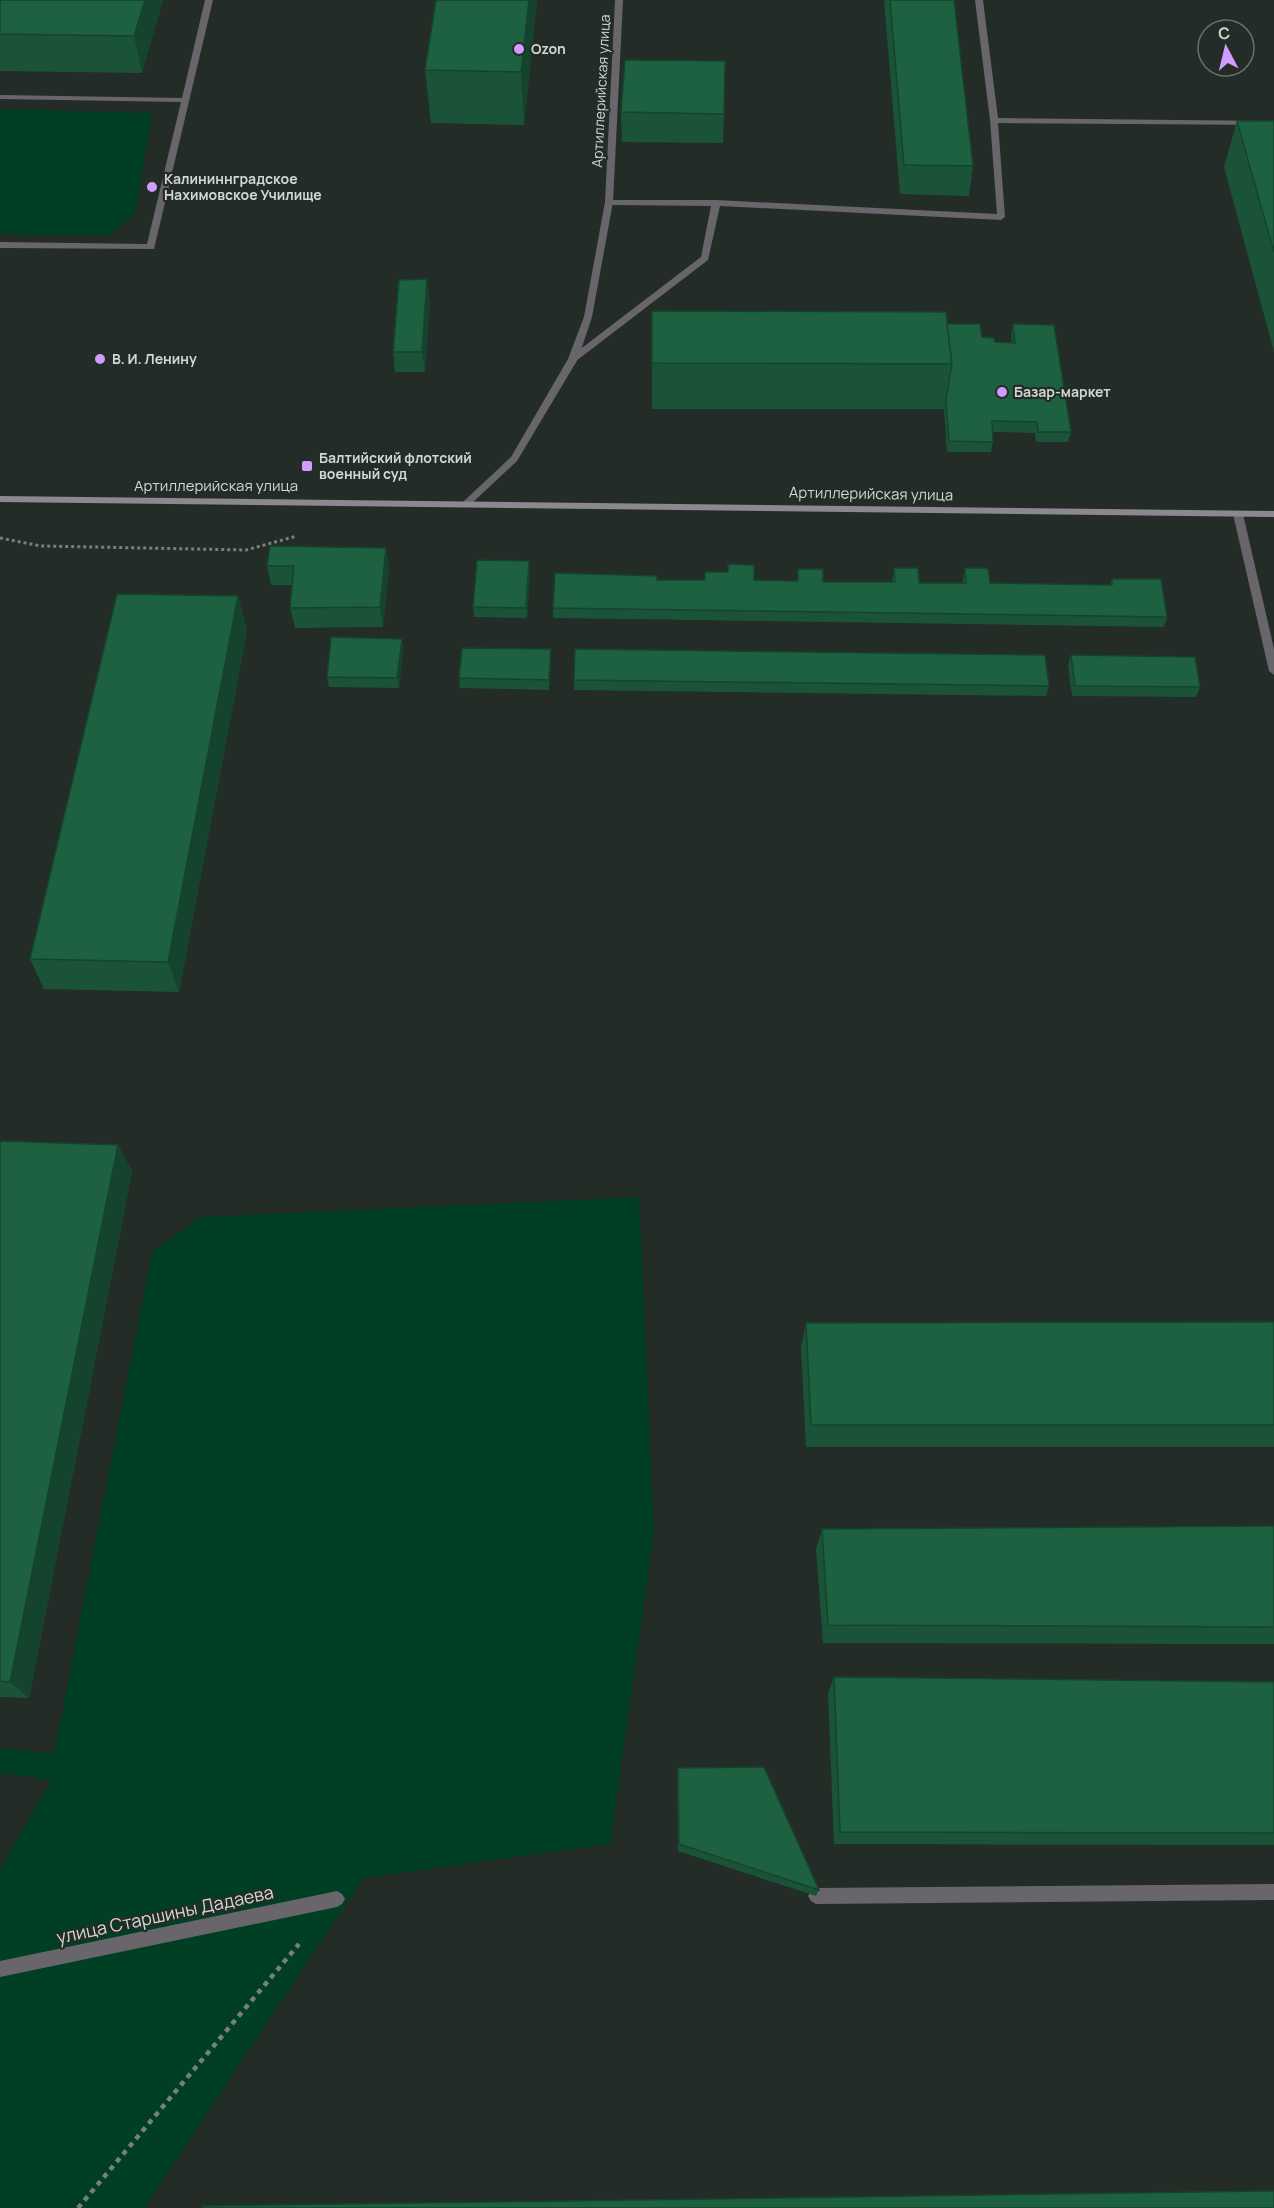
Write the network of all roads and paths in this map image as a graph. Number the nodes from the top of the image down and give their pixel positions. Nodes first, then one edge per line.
1 (208, 0) edge
2 (619, 0) edge
3 (979, 0) edge
4 (0, 97) edge
5 (185, 100) junction
6 (994, 120) junction
7 (1274, 123) edge
8 (609, 202) junction
9 (716, 203) junction
10 (0, 245) edge
11 (573, 359) junction
12 (0, 499) edge
13 (467, 503) junction
14 (1238, 514) junction
15 (1274, 514) edge
16 (1274, 671) edge
17 (1274, 1892) edge
18 (816, 1896) edge
19 (337, 1899) joint
20 (0, 1969) edge
21 (78, 2208) edge

1 - 5 street
2 - 8 street, Артиллерийская улица
3 - 6 street
4 - 5 street
5 - 10 street
6 - 7 street
6 - 9 street
8 - 9 street
8 - 11 street, Артиллерийская улица
9 - 11 street
11 - 13 street, Артиллерийская улица
12 - 13 main road, Артиллерийская улица
13 - 14 main road, Артиллерийская улица
14 - 15 main road, Артиллерийская улица
14 - 16 street
17 - 18 street
19 - 20 street, улица Старшины Дадаева
19 - 21 path

